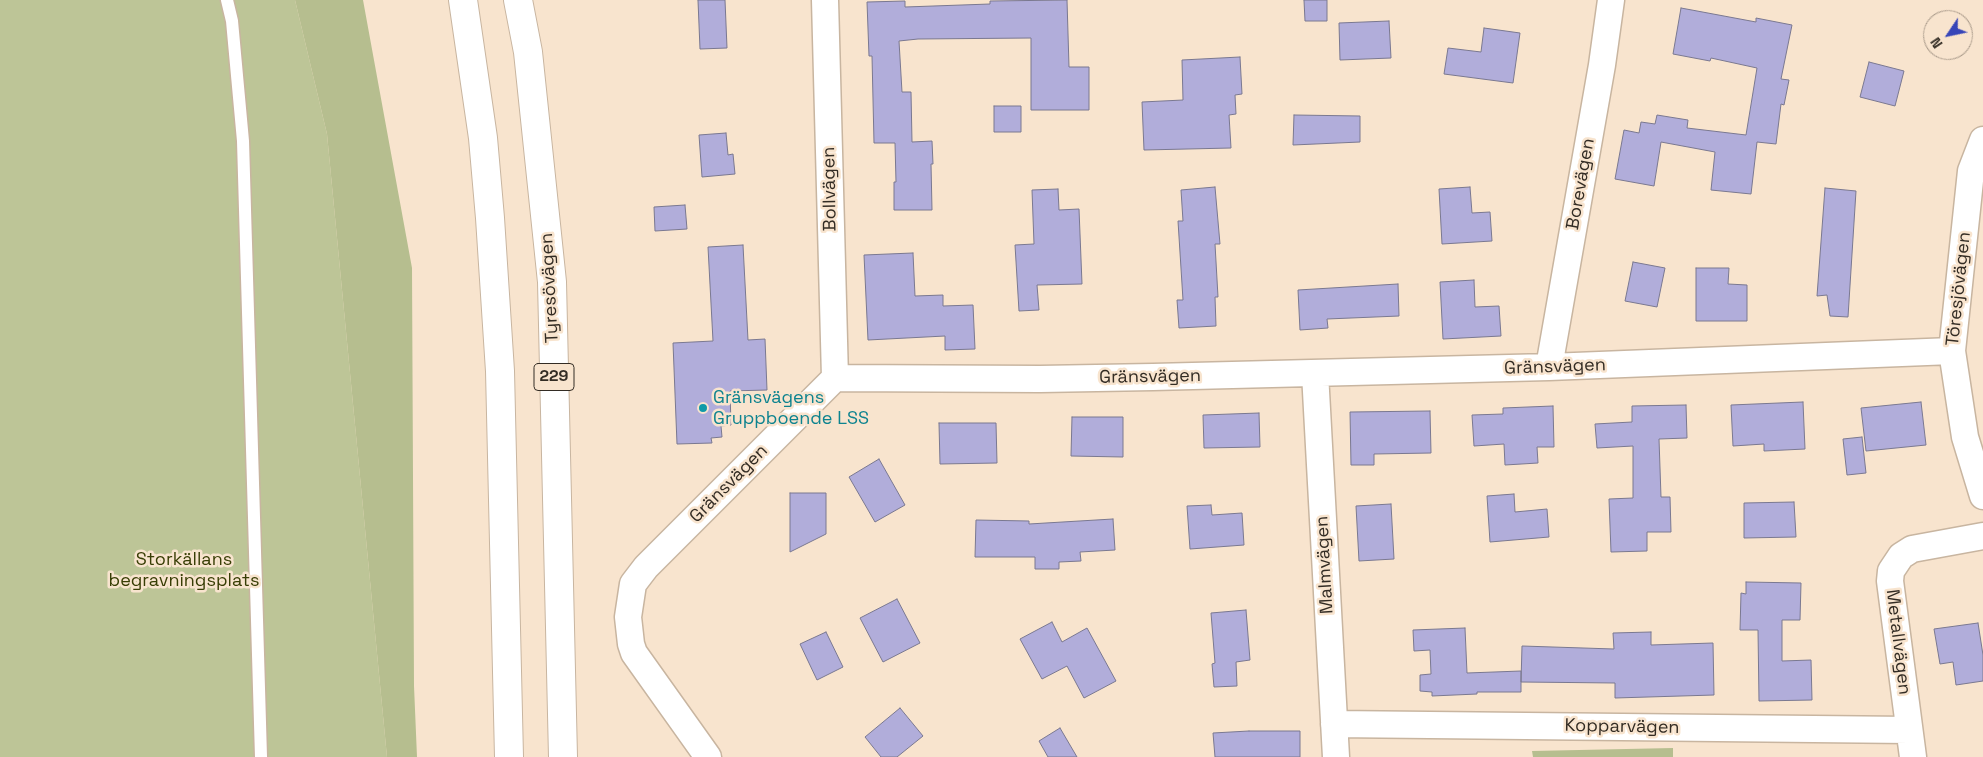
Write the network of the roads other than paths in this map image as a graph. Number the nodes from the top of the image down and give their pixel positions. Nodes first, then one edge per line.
1 (227, 0) edge
2 (454, 0) edge
3 (463, 0) edge
4 (518, 0) edge
5 (825, 0) edge
6 (1611, 0) edge
7 (472, 56) junction
8 (1983, 140) edge
9 (1977, 173) edge
10 (1952, 351) junction
11 (1549, 367) junction
12 (1315, 373) junction
13 (835, 378) junction
14 (1983, 496) edge
15 (1983, 536) edge
16 (1334, 724) junction
17 (1909, 730) junction
18 (261, 757) edge
19 (509, 757) edge
20 (563, 757) edge
21 (708, 757) edge
22 (1336, 757) edge
23 (1913, 757) edge

1 - 18 lane
2 - 7 highway
3 - 7 highway
4 - 20 highway, Tyresövägen / 229
5 - 13 street, Bollvägen
6 - 11 street, Borevägen
7 - 19 highway
8 - 9 street, Töresjövägen
9 - 10 street, Töresjövägen
10 - 11 street, Gränsvägen
10 - 14 street, Töresjövägen
11 - 12 street, Gränsvägen
12 - 13 street, Gränsvägen
12 - 16 street, Malmvägen
13 - 21 street, Gränsvägen
15 - 17 street, Metallvägen
16 - 17 street, Kopparvägen
16 - 22 street, Malmvägen
17 - 23 street, Metallvägen

